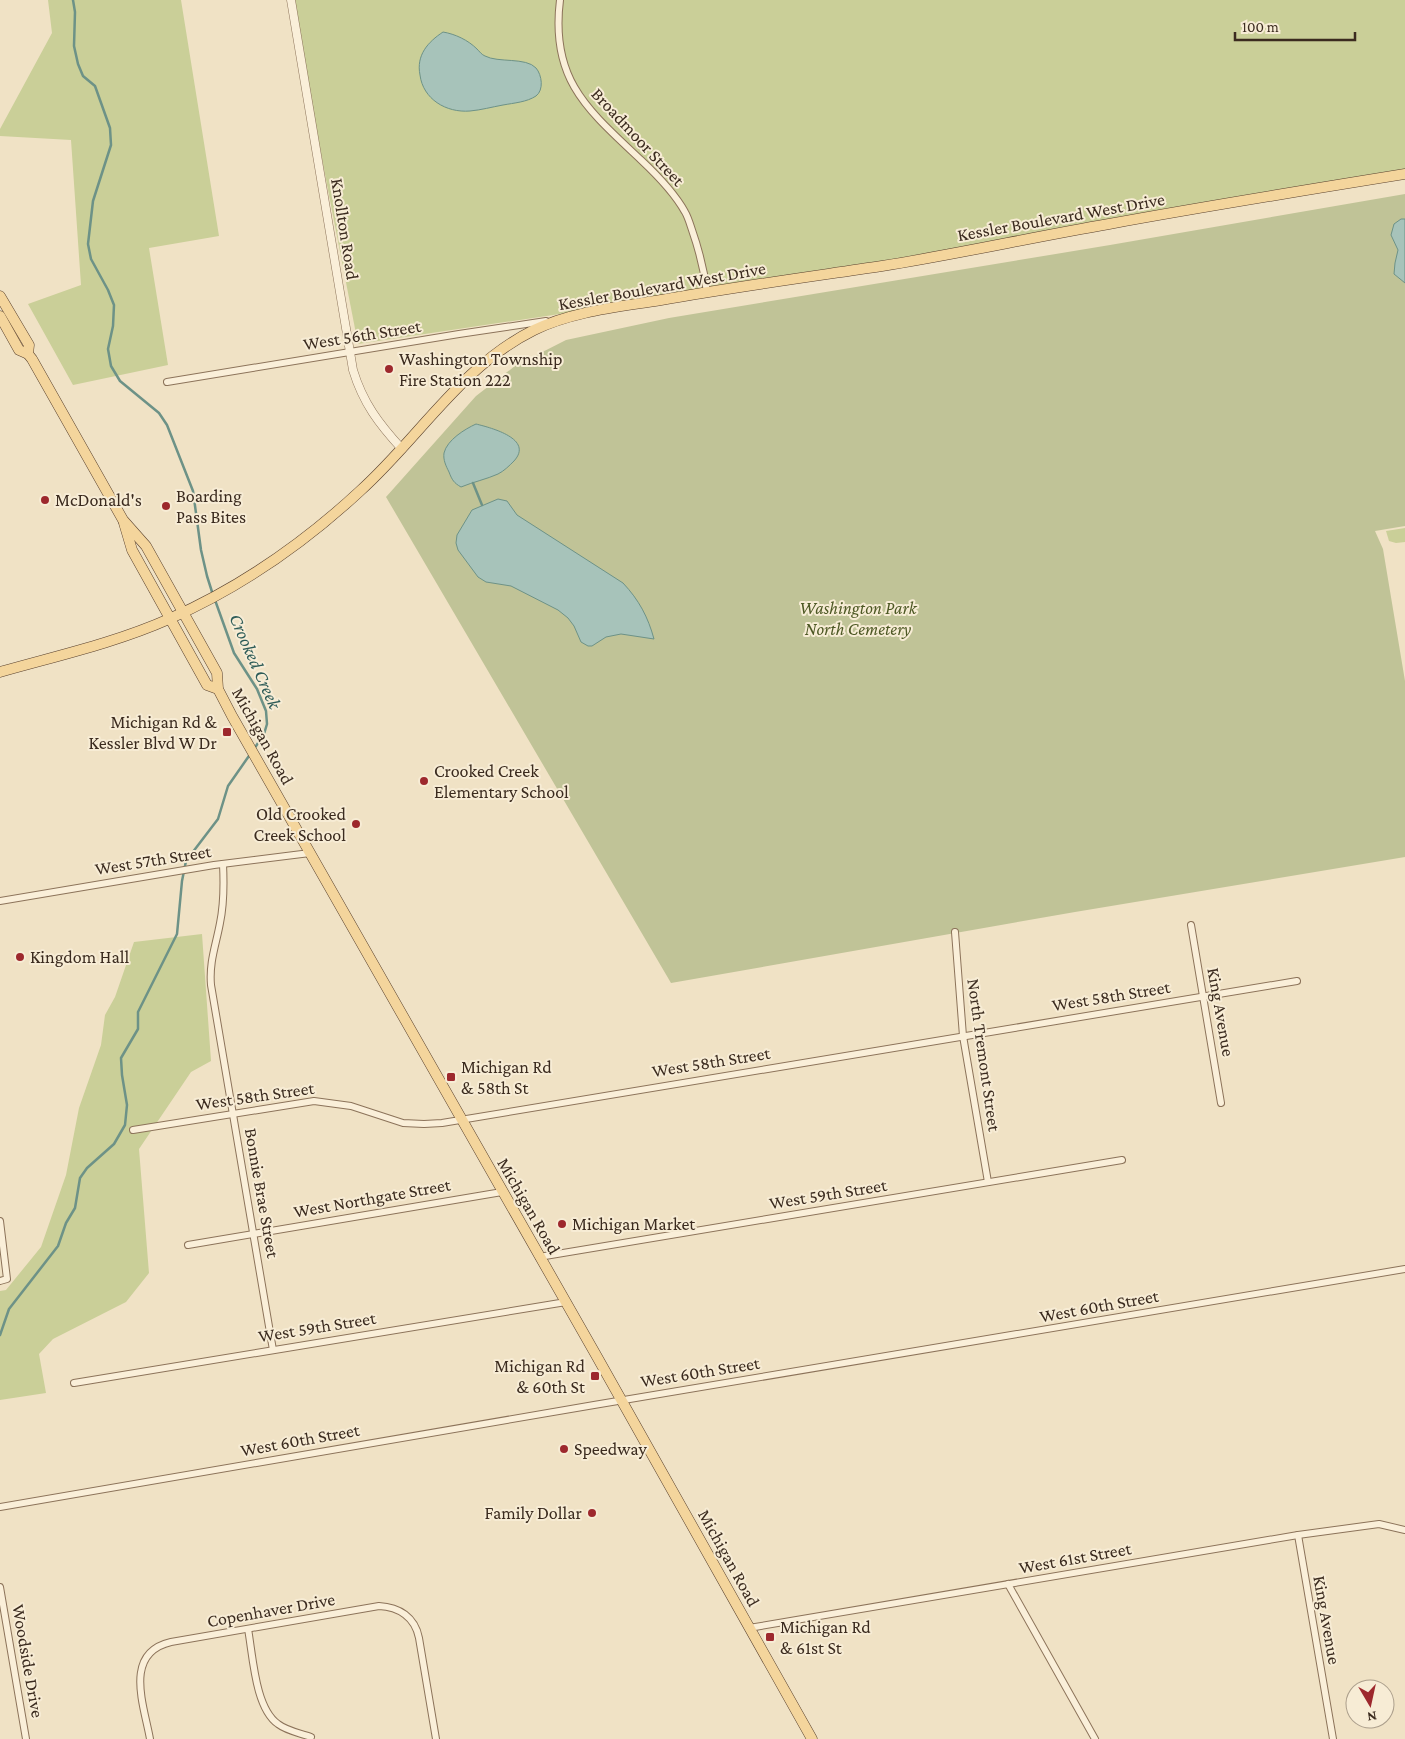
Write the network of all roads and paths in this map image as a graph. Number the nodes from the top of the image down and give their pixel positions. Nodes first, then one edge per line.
1 (291, 0) edge
2 (560, 0) edge
3 (1405, 174) edge
4 (707, 292) junction
5 (0, 296) edge
6 (0, 316) edge
7 (563, 319) junction
8 (350, 352) junction
9 (28, 354) junction
10 (167, 382) dead end
11 (402, 449) junction
12 (123, 520) junction
13 (182, 613) junction
14 (169, 619) junction
15 (0, 672) edge
16 (218, 689) junction
17 (310, 853) junction
18 (223, 864) junction
19 (0, 901) edge
20 (1191, 925) dead end
21 (955, 932) dead end
22 (1297, 981) dead end
23 (1203, 996) junction
24 (963, 1036) junction
25 (1221, 1103) dead end
26 (233, 1114) junction
27 (461, 1119) junction
28 (133, 1130) dead end
29 (1122, 1160) dead end
30 (988, 1182) junction
31 (502, 1192) junction
32 (0, 1221) edge
33 (254, 1234) junction
34 (188, 1245) dead end
35 (539, 1257) junction
36 (1405, 1270) edge
37 (4, 1280) edge
38 (566, 1302) junction
39 (274, 1350) junction
40 (74, 1383) dead end
41 (622, 1400) junction
42 (0, 1508) edge
43 (1405, 1530) edge
44 (1298, 1535) junction
45 (1008, 1584) junction
46 (0, 1587) edge
47 (749, 1628) junction
48 (248, 1629) junction
49 (311, 1736) dead end
50 (26, 1739) edge
51 (150, 1739) edge
52 (436, 1739) edge
53 (812, 1739) edge
54 (1095, 1739) edge
55 (1333, 1739) edge

1 - 8 street, Knollton Road
2 - 4 street, Broadmoor Street
3 - 4 main road, Kessler Boulevard West Drive
4 - 7 main road, Kessler Boulevard West Drive
5 - 9 main road, Michigan Road
6 - 9 main road, Michigan Road
7 - 8 street, West 56th Street
7 - 11 main road, Kessler Boulevard West Drive
8 - 10 street, West 56th Street
8 - 11 street, Knollton Road
9 - 12 main road, Michigan Road
11 - 13 main road, Kessler Boulevard West Drive
12 - 13 main road, Michigan Road
12 - 14 main road, Michigan Road
13 - 14 main road, Kessler Boulevard West Drive
13 - 16 main road, Michigan Road
14 - 15 main road, Kessler Boulevard West Drive
14 - 16 main road, Michigan Road
16 - 17 main road, Michigan Road
17 - 18 street, West 57th Street
17 - 27 main road, Michigan Road
18 - 19 street, West 57th Street
18 - 26 street, Bonnie Brae Street
20 - 23 street, King Avenue
21 - 24 street, North Tremont Street
22 - 23 street, West 58th Street
23 - 24 street, West 58th Street
23 - 25 street, King Avenue
24 - 27 street, West 58th Street
24 - 30 street, North Tremont Street
26 - 27 street, West 58th Street
26 - 28 street, West 58th Street
26 - 33 street, Bonnie Brae Street
27 - 31 main road, Michigan Road
29 - 30 street, West 59th Street
30 - 35 street, West 59th Street
31 - 33 street, West Northgate Street
31 - 35 main road, Michigan Road
32 - 37 street
33 - 34 street, West Northgate Street
33 - 39 street, Bonnie Brae Street
35 - 38 main road, Michigan Road
36 - 41 street, West 60th Street
38 - 39 street, West 59th Street
38 - 41 main road, Michigan Road
39 - 40 street, West 59th Street
41 - 42 street, West 60th Street
41 - 47 main road, Michigan Road
43 - 44 street, West 61st Street
44 - 45 street, West 61st Street
44 - 55 street, King Avenue
45 - 47 street, West 61st Street
45 - 54 street
46 - 50 street, Woodside Drive
47 - 53 main road, Michigan Road
48 - 49 street
48 - 51 street, Copenhaver Drive
48 - 52 street, Copenhaver Drive

